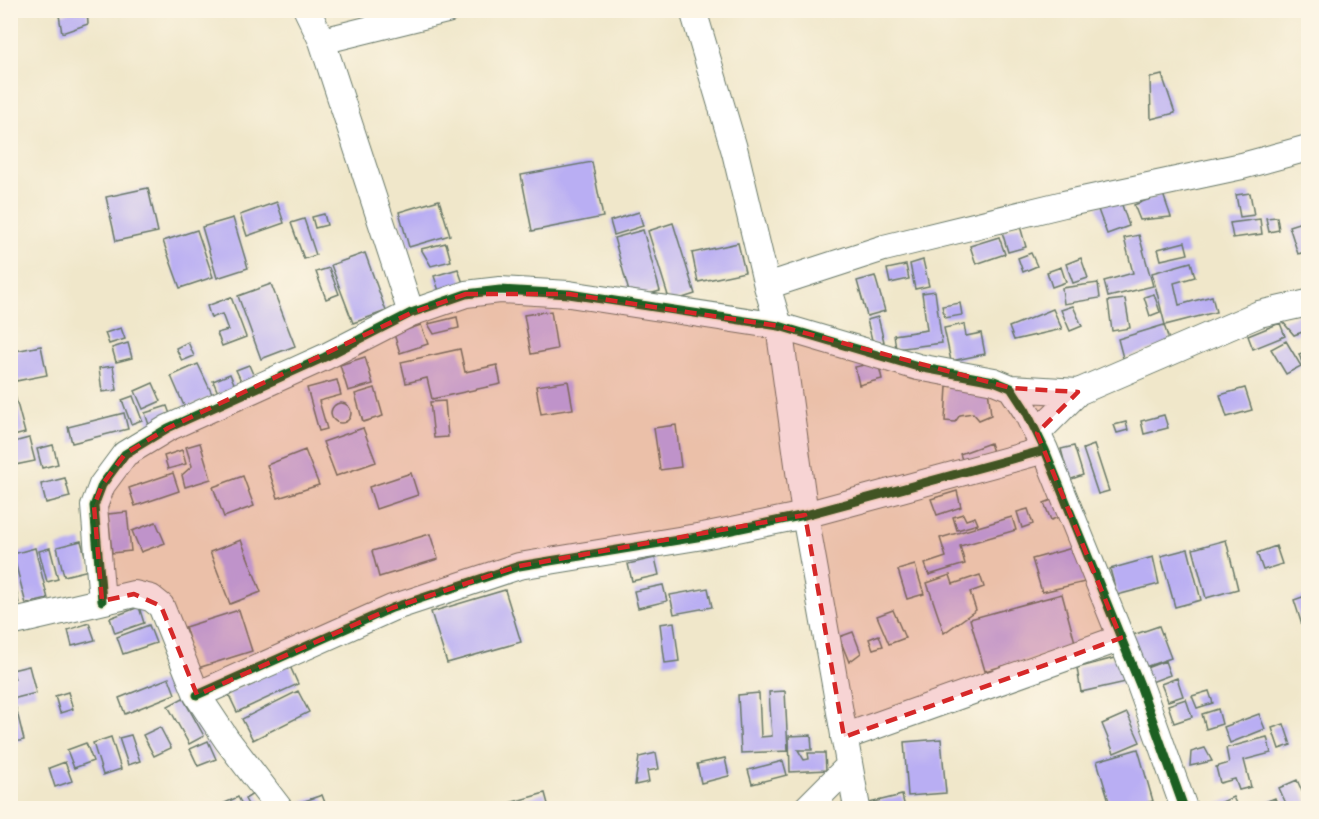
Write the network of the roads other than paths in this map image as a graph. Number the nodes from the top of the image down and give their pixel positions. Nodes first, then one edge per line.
1 (307, 10) edge
2 (447, 10) edge
3 (693, 10) edge
4 (322, 41) junction
5 (1308, 148) edge
6 (767, 286) junction
7 (1308, 303) edge
8 (411, 313) junction
9 (779, 326) junction
10 (1011, 388) junction
11 (1077, 392) junction
12 (1041, 442) junction
13 (806, 515) junction
14 (102, 601) junction
15 (10, 623) edge
16 (1121, 638) junction
17 (197, 694) junction
18 (844, 736) junction
19 (849, 766) junction
20 (279, 808) edge
21 (807, 808) edge
22 (857, 808) edge
23 (1184, 808) edge

1 - 4 street
2 - 4 street
3 - 6 street
4 - 8 street
5 - 6 street
6 - 9 street
7 - 11 street
8 - 9 street
8 - 14 street
9 - 10 street
9 - 13 street
10 - 11 street
10 - 12 street
11 - 12 street
12 - 13 street
12 - 16 street
13 - 17 street
13 - 18 street
14 - 15 street
14 - 17 street
16 - 18 street
16 - 23 street
17 - 20 street
18 - 19 street
19 - 21 street
19 - 22 street

